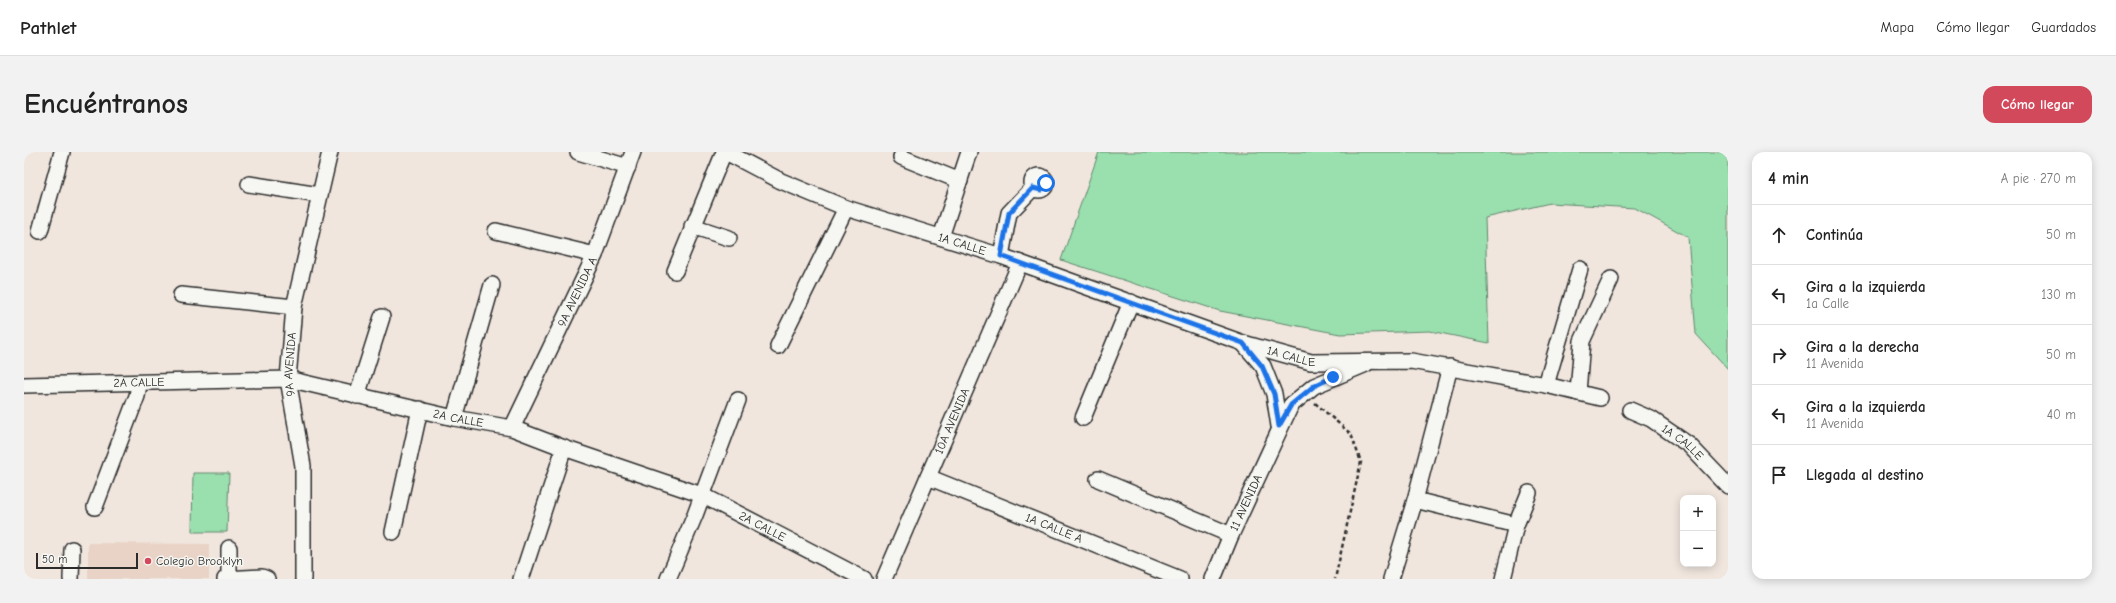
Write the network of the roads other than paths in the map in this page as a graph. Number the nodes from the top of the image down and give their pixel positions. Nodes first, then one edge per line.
1 (62, 152) edge
2 (330, 152) edge
3 (578, 152) edge
4 (633, 152) edge
5 (725, 152) edge
6 (969, 152) edge
7 (901, 157) dead end
8 (628, 168) junction
9 (960, 181) junction
10 (249, 184) dead end
11 (1033, 188) dead end
12 (319, 195) junction
13 (846, 208) junction
14 (692, 226) junction
15 (40, 231) dead end
16 (496, 231) dead end
17 (941, 237) junction
18 (729, 238) dead end
19 (595, 255) junction
20 (1001, 256) junction
21 (1020, 263) junction
22 (1580, 269) dead end
23 (675, 271) dead end
24 (1611, 279) dead end
25 (492, 285) dead end
26 (182, 295) dead end
27 (1131, 302) junction
28 (294, 307) junction
29 (382, 317) dead end
30 (1243, 343) junction
31 (778, 346) dead end
32 (1375, 360) junction
33 (1450, 367) junction
34 (288, 380) junction
35 (139, 384) junction
36 (24, 385) edge
37 (1546, 385) junction
38 (1578, 393) junction
39 (357, 396) junction
40 (1600, 398) dead end
41 (738, 400) dead end
42 (420, 409) junction
43 (1630, 410) dead end
44 (454, 418) junction
45 (1083, 418) dead end
46 (1279, 426) junction
47 (512, 428) junction
48 (564, 448) junction
49 (928, 477) junction
50 (1098, 479) dead end
51 (1728, 486) edge
52 (1529, 494) dead end
53 (702, 495) junction
54 (1415, 500) junction
55 (95, 507) dead end
56 (1516, 525) junction
57 (393, 532) dead end
58 (1231, 535) junction
59 (229, 548) dead end
60 (72, 549) dead end
61 (227, 578) edge
62 (71, 579) edge
63 (267, 579) edge
64 (303, 579) edge
65 (521, 579) edge
66 (668, 579) edge
67 (864, 579) edge
68 (884, 579) edge
69 (1180, 579) edge
70 (1213, 579) edge
71 (1391, 579) edge
72 (1503, 579) edge

1 - 15 street
2 - 12 street, 9A AVENIDA
3 - 8 street
4 - 8 street, 9A AVENIDA A
5 - 13 street, 1A CALLE
5 - 14 street
6 - 9 street
7 - 9 street
8 - 19 street, 9A AVENIDA A
9 - 17 street
10 - 12 street
11 - 20 street
12 - 28 street, 9A AVENIDA
13 - 17 street, 1A CALLE
13 - 31 street
14 - 18 street
14 - 23 street
16 - 19 street
17 - 20 street, 1A CALLE
19 - 47 street, 9A AVENIDA A
20 - 21 street, 1A CALLE
21 - 27 street, 1A CALLE
21 - 49 street, 10A AVENIDA
22 - 37 street
24 - 38 street
25 - 44 street
26 - 28 street
27 - 30 street, 1A CALLE
27 - 45 street
28 - 34 street, 9A AVENIDA
29 - 39 street
30 - 32 street, 1A CALLE
30 - 46 street
32 - 33 street, 1A CALLE
32 - 46 street, 11 AVENIDA
33 - 37 street, 1A CALLE
33 - 54 street
34 - 35 street, 2A CALLE
34 - 39 street, 2A CALLE
34 - 64 street, 9A AVENIDA
35 - 36 street, 2A CALLE
35 - 55 street
37 - 38 street, 1A CALLE
38 - 40 street, 1A CALLE
39 - 42 street, 2A CALLE
41 - 53 street
42 - 44 street, 2A CALLE
42 - 57 street
43 - 51 street, 1A CALLE
44 - 47 street, 2A CALLE
46 - 58 street, 11 AVENIDA
47 - 48 street, 2A CALLE
48 - 53 street, 2A CALLE
48 - 65 street
49 - 68 street, 10A AVENIDA
49 - 69 street, 1A CALLE A
50 - 58 street
52 - 56 street
53 - 66 street
53 - 67 street, 2A CALLE
54 - 56 street
54 - 71 street
56 - 72 street
58 - 70 street, 11 AVENIDA
59 - 61 street
60 - 62 street
61 - 63 street

